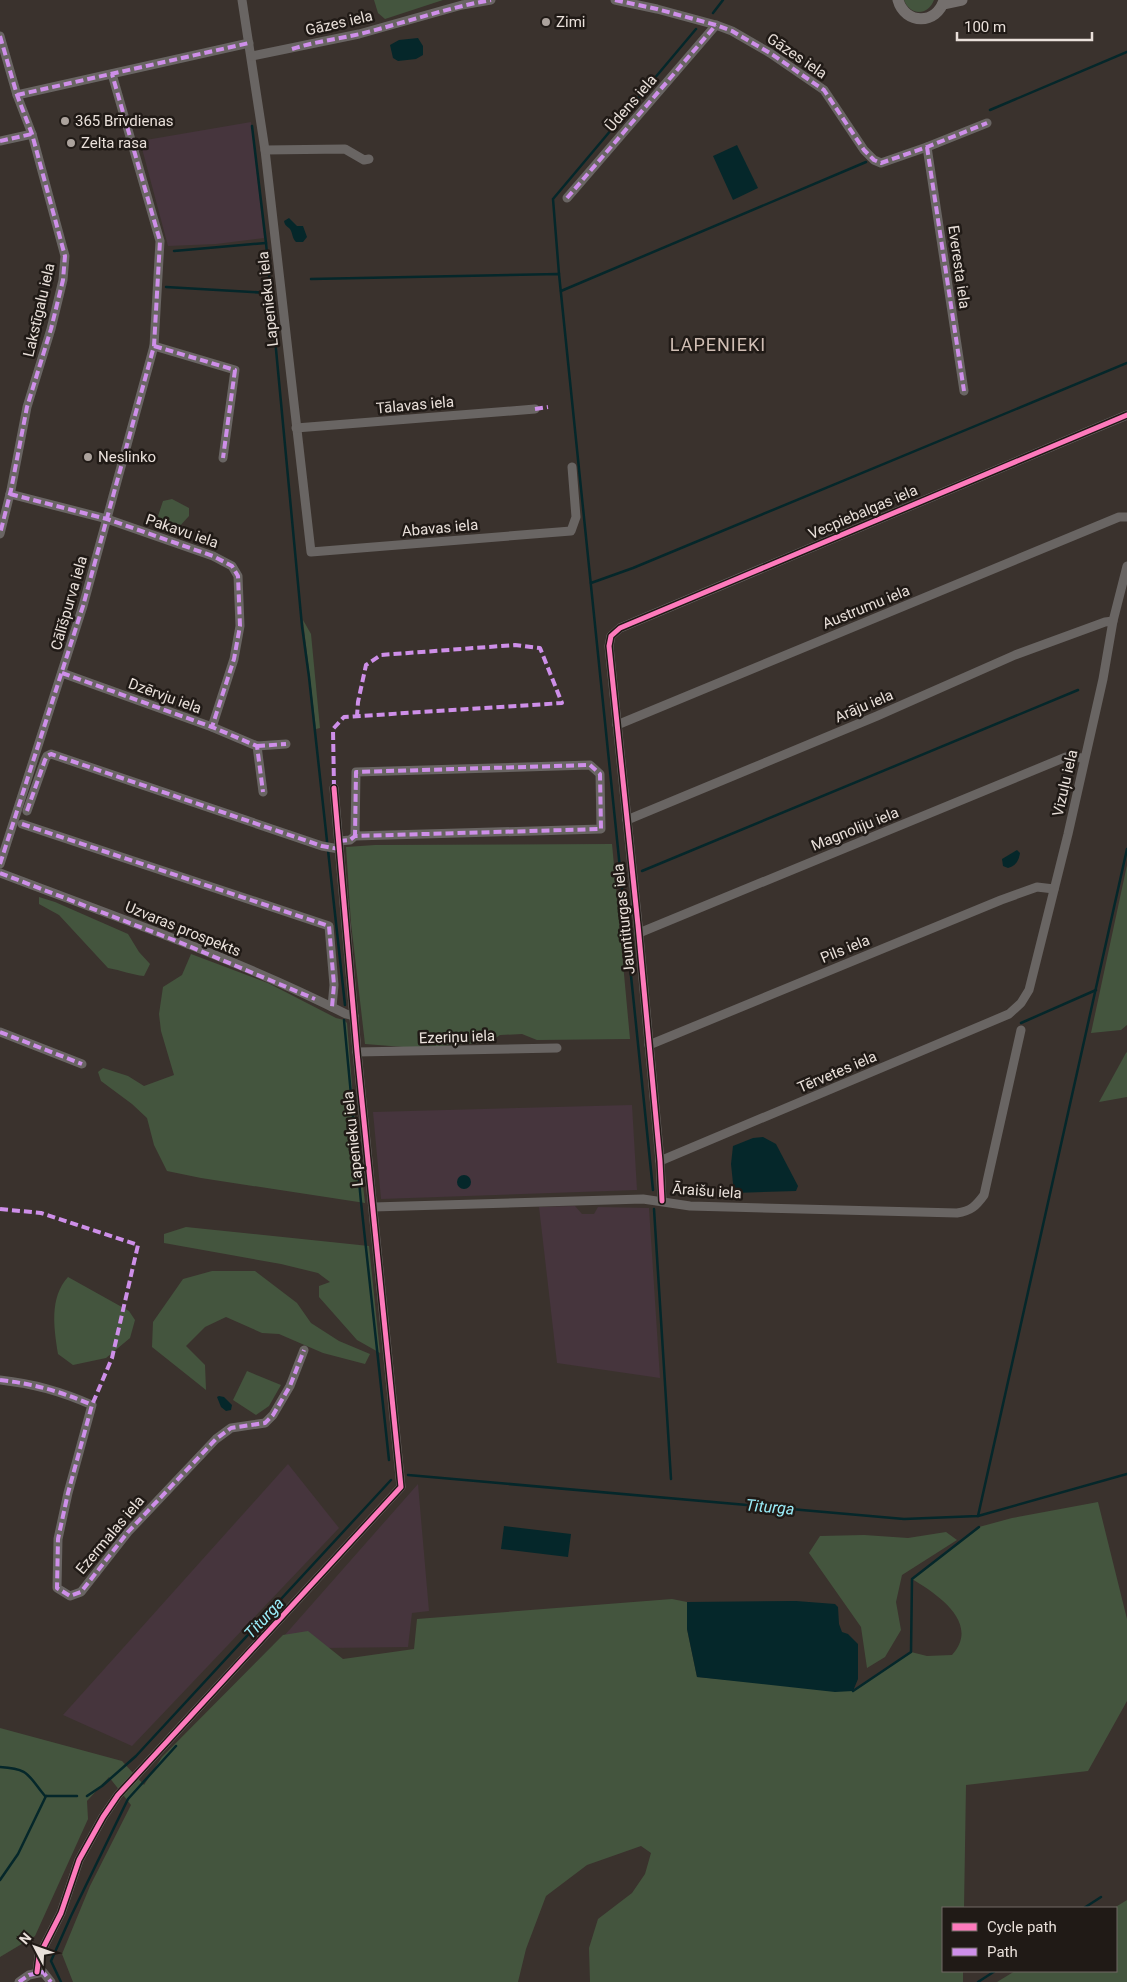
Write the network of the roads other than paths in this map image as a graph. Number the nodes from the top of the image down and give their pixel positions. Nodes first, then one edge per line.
1 (242, 0) edge
2 (491, 0) edge
3 (615, 0) edge
4 (898, 0) edge
5 (962, 0) edge
6 (943, 2) edge
7 (716, 25) junction
8 (0, 36) edge
9 (249, 43) junction
10 (252, 56) junction
11 (112, 74) junction
12 (17, 95) junction
13 (987, 123) dead end
14 (32, 134) junction
15 (0, 141) edge
16 (928, 147) junction
17 (266, 150) junction
18 (369, 159) dead end
19 (567, 198) dead end
20 (154, 346) junction
21 (964, 391) dead end
22 (535, 408) dead end
23 (1127, 415) edge
24 (296, 428) junction
25 (223, 458) dead end
26 (572, 467) dead end
27 (10, 494) junction
28 (1127, 517) edge
29 (107, 519) junction
30 (0, 534) edge
31 (311, 552) joint
32 (1127, 566) edge
33 (1113, 621) junction
34 (611, 636) joint
35 (62, 673) junction
36 (617, 725) junction
37 (212, 727) junction
38 (286, 744) dead end
39 (257, 746) junction
40 (1084, 758) junction
41 (334, 788) dead end
42 (263, 792) dead end
43 (27, 811) dead end
44 (627, 820) junction
45 (22, 824) dead end
46 (355, 836) junction
47 (339, 845) junction
48 (0, 864) edge
49 (0, 873) edge
50 (1054, 889) junction
51 (639, 933) junction
52 (1021, 1003) joint
53 (332, 1007) junction
54 (354, 1016) junction
55 (1021, 1030) dead end
56 (0, 1032) edge
57 (649, 1045) junction
58 (557, 1048) dead end
59 (357, 1052) junction
60 (82, 1064) dead end
61 (660, 1161) junction
62 (662, 1201) junction
63 (373, 1206) junction
64 (304, 1350) dead end
65 (0, 1380) edge
66 (40, 1972) junction
67 (19, 1982) edge
68 (51, 1982) edge

1 - 9 street, Lapenieku iela
2 - 10 street, Gāzes iela
3 - 7 street, Gāzes iela
4 - 6 main road
5 - 6 main road
7 - 16 street, Gāzes iela
7 - 19 street, Ūdens iela
8 - 12 street, Lakstīgalu iela
9 - 10 street, Lapenieku iela
9 - 11 street
10 - 17 street, Lapenieku iela
11 - 12 street
11 - 20 street, Cālīšpurva iela
12 - 14 street, Lakstīgalu iela
13 - 16 street, Gāzes iela
14 - 15 street
14 - 27 street, Lakstīgalu iela
16 - 21 street, Everesta iela
17 - 18 street
17 - 24 street, Lapenieku iela
20 - 25 street
20 - 29 street, Cālīšpurva iela
22 - 24 street, Tālavas iela
23 - 34 street, Vecpiebalgas iela
24 - 31 street, Lapenieku iela
26 - 31 street, Abavas iela
27 - 29 street, Pakavu iela
27 - 30 street, Lakstīgalu iela
28 - 36 street, Austrumu iela
29 - 35 street, Cālīšpurva iela
29 - 37 street, Pakavu iela
32 - 33 street, Vizuļu iela
33 - 40 street, Vizuļu iela
33 - 44 street, Arāju iela
34 - 36 street, Jauntiturgas iela
35 - 37 street, Dzērvju iela
35 - 48 street, Cālīšpurva iela
36 - 44 street, Jauntiturgas iela
37 - 39 street, Dzērvju iela
38 - 39 street, Dzērvju iela
39 - 42 street
40 - 50 street, Vizuļu iela
40 - 51 street, Magnoliju iela
41 - 47 street, Lapenieku iela
43 - 47 street
44 - 51 street, Jauntiturgas iela
45 - 53 street
46 - 46 street
46 - 47 street
47 - 54 street, Lapenieku iela
49 - 53 street, Uzvaras prospekts
50 - 52 street, Vizuļu iela
50 - 57 street, Pils iela
51 - 57 street, Jauntiturgas iela
52 - 61 street, Tērvetes iela
53 - 54 street, Uzvaras prospekts
54 - 59 street, Lapenieku iela
55 - 62 street, Āraišu iela
56 - 60 street
57 - 61 street, Jauntiturgas iela
58 - 59 street, Ezeriņu iela
59 - 63 street, Lapenieku iela
61 - 62 street, Jauntiturgas iela
62 - 63 street, Āraišu iela
63 - 66 street, Lapenieku iela
64 - 65 street, Ezermalas iela
66 - 67 street
66 - 68 street

